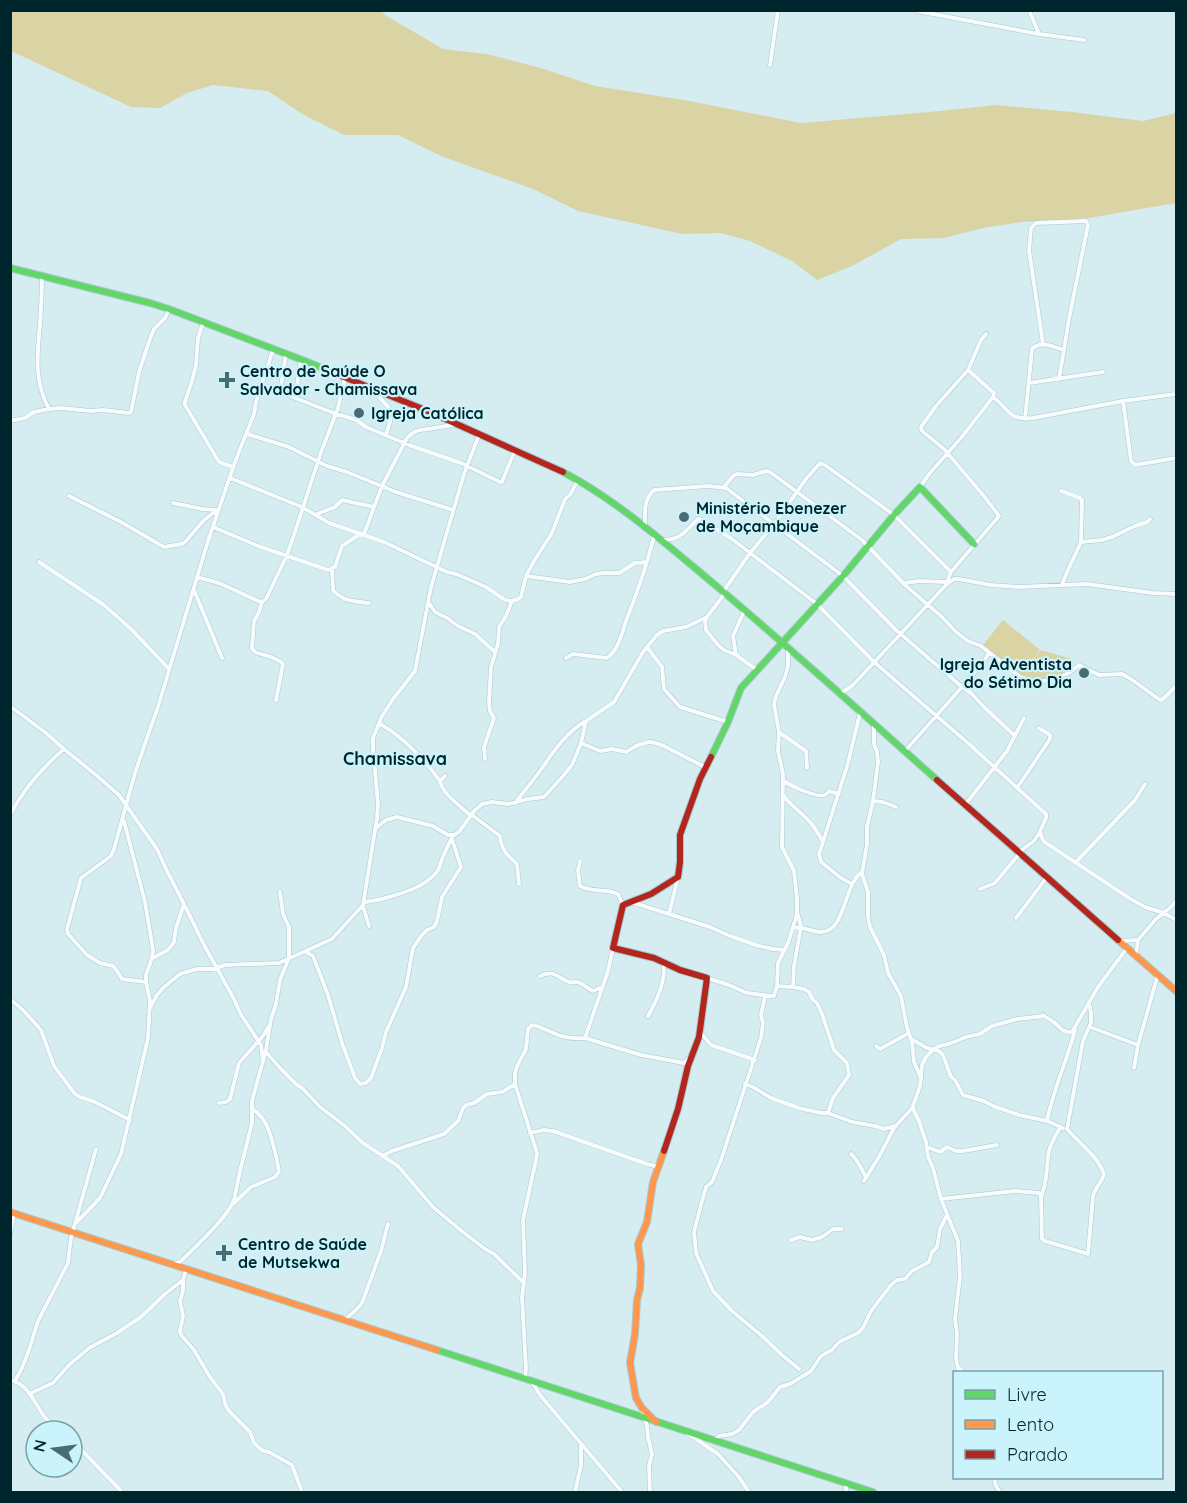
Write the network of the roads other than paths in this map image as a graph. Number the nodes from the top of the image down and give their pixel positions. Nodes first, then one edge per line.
1 (778, 10) edge
2 (1029, 10) edge
3 (917, 11) edge
4 (1039, 34) junction
5 (1084, 40) dead end
6 (770, 65) dead end
7 (10, 268) edge
8 (42, 277) junction
9 (168, 309) junction
10 (203, 323) junction
11 (986, 334) dead end
12 (1043, 344) junction
13 (273, 350) junction
14 (1064, 350) junction
15 (286, 354) junction
16 (301, 360) junction
17 (968, 370) junction
18 (1103, 372) dead end
19 (345, 378) junction
20 (1059, 379) junction
21 (1029, 383) junction
22 (262, 385) junction
23 (375, 391) junction
24 (280, 393) junction
25 (1176, 394) edge
26 (993, 397) junction
27 (296, 398) junction
28 (1123, 401) junction
29 (49, 409) junction
30 (336, 413) junction
31 (1025, 419) junction
32 (10, 421) edge
33 (456, 424) junction
34 (247, 434) junction
35 (386, 435) junction
36 (479, 435) junction
37 (404, 443) junction
38 (515, 450) junction
39 (948, 453) junction
40 (1176, 458) edge
41 (318, 462) junction
42 (467, 466) junction
43 (233, 467) junction
44 (230, 478) junction
45 (578, 480) junction
46 (382, 486) junction
47 (724, 487) junction
48 (920, 487) junction
49 (1060, 491) dead end
50 (797, 493) junction
51 (69, 496) dead end
52 (173, 503) dead end
53 (302, 507) junction
54 (374, 507) junction
55 (217, 510) junction
56 (453, 510) junction
57 (316, 515) junction
58 (894, 515) junction
59 (1150, 519) dead end
60 (775, 524) junction
61 (213, 527) junction
62 (645, 528) junction
63 (362, 534) junction
64 (654, 536) junction
65 (661, 540) junction
66 (1081, 542) junction
67 (974, 544) junction
68 (868, 546) junction
69 (750, 553) junction
70 (287, 555) junction
71 (39, 562) dead end
72 (647, 562) junction
73 (438, 566) junction
74 (332, 569) junction
75 (951, 572) junction
76 (526, 576) junction
77 (843, 576) junction
78 (197, 578) junction
79 (903, 583) junction
80 (946, 584) junction
81 (1062, 585) junction
82 (194, 590) junction
83 (724, 592) junction
84 (1176, 594) edge
85 (512, 601) junction
86 (262, 602) junction
87 (369, 603) dead end
88 (429, 603) junction
89 (817, 604) junction
90 (928, 606) junction
91 (745, 609) junction
92 (707, 617) junction
93 (900, 634) junction
94 (785, 644) junction
95 (647, 647) junction
96 (495, 652) junction
97 (989, 653) junction
98 (736, 656) junction
99 (222, 658) dead end
100 (566, 658) dead end
101 (874, 662) junction
102 (170, 669) junction
103 (757, 671) junction
104 (1176, 686) edge
105 (962, 687) junction
106 (839, 694) junction
107 (276, 700) dead end
108 (10, 706) edge
109 (860, 713) junction
110 (936, 717) junction
111 (1024, 718) dead end
112 (585, 721) junction
113 (728, 722) junction
114 (379, 723) junction
115 (874, 725) junction
116 (1039, 728) dead end
117 (779, 732) junction
118 (1015, 736) junction
119 (581, 743) junction
120 (64, 749) junction
121 (904, 751) junction
122 (485, 759) dead end
123 (705, 767) junction
124 (807, 768) dead end
125 (994, 768) junction
126 (446, 776) dead end
127 (440, 781) junction
128 (784, 781) junction
129 (1145, 784) dead end
130 (1017, 788) junction
131 (839, 794) junction
132 (783, 795) junction
133 (873, 801) junction
134 (515, 803) junction
135 (965, 805) junction
136 (126, 806) junction
137 (896, 807) dead end
138 (10, 814) edge
139 (472, 815) junction
140 (123, 818) junction
141 (375, 830) junction
142 (1040, 831) junction
143 (453, 837) junction
144 (1034, 841) junction
145 (1043, 841) junction
146 (823, 842) junction
147 (1019, 853) junction
148 (580, 861) dead end
149 (1076, 862) junction
150 (862, 872) junction
151 (678, 877) junction
152 (1047, 877) junction
153 (519, 884) dead end
154 (852, 884) junction
155 (980, 889) dead end
156 (280, 891) dead end
157 (1176, 901) edge
158 (626, 903) junction
159 (184, 904) junction
160 (363, 904) junction
161 (1164, 913) junction
162 (669, 914) junction
163 (797, 914) junction
164 (1016, 918) dead end
165 (1176, 920) edge
166 (369, 926) dead end
167 (793, 927) junction
168 (801, 929) junction
169 (1137, 940) junction
170 (1121, 941) junction
171 (613, 948) junction
172 (1127, 948) junction
173 (784, 950) junction
174 (305, 952) junction
175 (1136, 955) junction
176 (153, 958) junction
177 (289, 958) junction
178 (663, 962) junction
179 (216, 968) junction
180 (1158, 974) junction
181 (540, 976) dead end
182 (707, 978) junction
183 (146, 982) junction
184 (777, 986) junction
185 (602, 987) junction
186 (793, 987) junction
187 (1176, 991) edge
188 (765, 996) junction
189 (10, 999) edge
190 (1089, 1001) junction
191 (150, 1008) junction
192 (648, 1017) dead end
193 (270, 1025) junction
194 (1090, 1027) junction
195 (1075, 1029) junction
196 (700, 1032) junction
197 (910, 1036) junction
198 (585, 1038) junction
199 (259, 1041) junction
200 (1138, 1045) junction
201 (876, 1046) dead end
202 (933, 1050) junction
203 (266, 1052) junction
204 (690, 1058) junction
205 (754, 1060) junction
206 (263, 1061) junction
207 (1134, 1068) dead end
208 (921, 1078) junction
209 (515, 1084) junction
210 (745, 1084) junction
211 (219, 1102) dead end
212 (913, 1106) junction
213 (252, 1108) junction
214 (828, 1113) junction
215 (130, 1119) junction
216 (1047, 1121) junction
217 (896, 1126) junction
218 (1065, 1128) junction
219 (530, 1133) junction
220 (997, 1146) dead end
221 (927, 1147) junction
222 (96, 1149) dead end
223 (851, 1154) dead end
224 (383, 1156) junction
225 (660, 1164) junction
226 (1041, 1197) junction
227 (941, 1199) junction
228 (233, 1204) junction
229 (12, 1213) edge
230 (947, 1215) junction
231 (77, 1222) junction
232 (388, 1224) dead end
233 (842, 1229) dead end
234 (10, 1233) edge
235 (70, 1234) junction
236 (791, 1240) dead end
237 (184, 1267) junction
238 (183, 1280) junction
239 (523, 1282) junction
240 (343, 1320) junction
241 (957, 1366) junction
242 (799, 1369) dead end
243 (959, 1371) edge
244 (963, 1371) edge
245 (12, 1381) edge
246 (529, 1381) junction
247 (29, 1394) junction
248 (642, 1408) junction
249 (47, 1419) edge
250 (650, 1421) junction
251 (687, 1432) junction
252 (713, 1441) junction
253 (581, 1444) junction
254 (84, 1452) edge
255 (846, 1484) junction
256 (122, 1492) edge
257 (302, 1492) edge
258 (575, 1492) edge
259 (622, 1492) edge
260 (650, 1492) edge
261 (749, 1492) edge
262 (846, 1492) edge
263 (873, 1492) edge

1 - 6 street
2 - 4 street
3 - 4 street
4 - 5 street
7 - 8 street
8 - 9 street
8 - 29 street
9 - 10 street
9 - 29 street
10 - 13 street
10 - 43 street
11 - 17 street
12 - 14 street
12 - 14 street
12 - 21 street
13 - 15 street
13 - 22 street
14 - 20 street
15 - 16 street
15 - 24 street
16 - 19 street
16 - 27 street
17 - 26 street
17 - 39 street
18 - 20 street
19 - 23 street
19 - 30 street
20 - 21 street
21 - 31 street
22 - 24 street
22 - 34 street
23 - 33 street
23 - 35 street
24 - 27 street
25 - 28 street
26 - 31 street
26 - 39 street
27 - 30 street
28 - 31 street
28 - 40 street
29 - 32 street
30 - 35 street
30 - 41 street
33 - 36 street
33 - 37 street
34 - 41 street
34 - 43 street
35 - 37 street
36 - 38 street
36 - 42 street
37 - 42 street
37 - 46 street
38 - 42 street
38 - 45 street
39 - 48 street
39 - 67 street
41 - 46 street
41 - 53 street
42 - 56 street
43 - 44 street
44 - 53 street
44 - 55 street
45 - 62 street
45 - 76 street
46 - 54 street
46 - 56 street
47 - 50 street
47 - 60 street
47 - 62 street
48 - 58 street
48 - 67 street
49 - 66 street
50 - 58 street
50 - 60 street
50 - 68 street
51 - 55 street
52 - 55 street
53 - 57 street
53 - 70 street
54 - 57 street
54 - 63 street
55 - 61 street
56 - 73 street
57 - 63 street
58 - 68 street
58 - 75 street
59 - 66 street
60 - 69 street
60 - 77 street
61 - 70 street
61 - 78 street
62 - 64 street
63 - 73 street
63 - 74 street
64 - 65 street
64 - 72 street
65 - 69 street
65 - 83 street
66 - 81 street
67 - 75 street
68 - 77 street
68 - 79 street
69 - 83 street
69 - 89 street
70 - 74 street
70 - 86 street
71 - 102 street
72 - 76 street
72 - 100 street
73 - 85 street
73 - 88 street
74 - 87 street
75 - 80 street
76 - 85 street
77 - 89 street
77 - 93 street
78 - 82 street
78 - 86 street
79 - 80 street
79 - 90 street
80 - 81 street
80 - 90 street
81 - 84 street
82 - 99 street
82 - 102 street
83 - 91 street
83 - 92 street
85 - 96 street
86 - 107 street
88 - 96 street
88 - 114 street
89 - 94 street
89 - 101 street
90 - 93 street
90 - 97 street
91 - 94 street
91 - 98 street
92 - 95 street
92 - 98 street
93 - 101 street
93 - 105 street
94 - 103 street
94 - 106 street
94 - 117 street
95 - 112 street
95 - 113 street
96 - 122 street
97 - 104 street
97 - 105 street
98 - 103 street
101 - 106 street
101 - 110 street
102 - 136 street
103 - 113 street
105 - 110 street
105 - 118 street
106 - 109 street
108 - 120 street
109 - 115 street
109 - 131 street
110 - 121 street
110 - 125 street
111 - 118 street
112 - 119 street
112 - 134 street
113 - 123 street
114 - 127 street
114 - 141 street
115 - 121 street
115 - 133 street
116 - 130 street
117 - 124 street
117 - 128 street
118 - 125 street
119 - 123 street
119 - 134 street
120 - 136 street
120 - 138 street
121 - 135 street
123 - 151 street
125 - 130 street
125 - 135 street
126 - 127 street
127 - 139 street
128 - 131 street
128 - 132 street
129 - 149 street
130 - 142 street
131 - 146 street
132 - 146 street
132 - 163 street
133 - 137 street
133 - 150 street
134 - 139 street
135 - 147 street
136 - 140 street
136 - 159 street
139 - 143 street
139 - 153 street
140 - 176 street
140 - 183 street
141 - 143 street
141 - 160 street
142 - 144 street
142 - 145 street
143 - 160 street
143 - 174 street
144 - 145 street
144 - 147 street
145 - 149 street
146 - 154 street
147 - 152 street
147 - 155 street
148 - 158 street
149 - 161 street
150 - 154 street
150 - 197 street
151 - 158 street
151 - 162 street
152 - 164 street
152 - 170 street
154 - 168 street
156 - 177 street
157 - 161 street
158 - 162 street
158 - 171 street
159 - 176 street
159 - 179 street
160 - 166 street
160 - 174 street
161 - 165 street
161 - 169 street
162 - 173 street
163 - 167 street
163 - 168 street
167 - 168 street
167 - 173 street
168 - 186 street
169 - 170 street
169 - 175 street
170 - 172 street
171 - 178 street
171 - 185 street
172 - 175 street
172 - 190 street
173 - 184 street
174 - 177 street
175 - 180 street
176 - 183 street
177 - 179 street
177 - 193 street
178 - 182 street
178 - 192 street
179 - 191 street
179 - 199 street
180 - 187 street
180 - 200 street
181 - 185 street
182 - 188 street
182 - 196 street
183 - 191 street
184 - 186 street
184 - 188 street
185 - 198 street
186 - 214 street
188 - 205 street
189 - 215 street
190 - 194 street
190 - 195 street
191 - 215 street
193 - 199 street
193 - 203 street
194 - 200 street
194 - 218 street
195 - 202 street
195 - 216 street
196 - 204 street
196 - 205 street
197 - 201 street
197 - 202 street
197 - 208 street
198 - 204 street
198 - 209 street
199 - 206 street
199 - 211 street
200 - 207 street
202 - 208 street
202 - 216 street
203 - 206 street
203 - 224 street
204 - 225 street
205 - 210 street
206 - 213 street
208 - 212 street
209 - 219 street
209 - 224 street
210 - 214 street
210 - 242 street
212 - 217 street
212 - 221 street
213 - 228 street
213 - 228 street
214 - 217 street
215 - 231 street
216 - 218 street
217 - 223 street
218 - 226 street
218 - 226 street
219 - 225 street
219 - 239 street
220 - 221 street
221 - 227 street
222 - 231 street
224 - 239 street
225 - 248 street
226 - 227 street
227 - 230 street
228 - 237 street
229 - 234 street
229 - 235 street
230 - 241 street
230 - 252 street
231 - 235 street
232 - 240 street
233 - 236 street
235 - 237 street
235 - 245 street
237 - 238 street
237 - 240 street
238 - 247 street
238 - 257 street
239 - 246 street
240 - 246 street
241 - 243 street
241 - 244 street
245 - 247 street
246 - 250 street
246 - 253 street
247 - 249 street
248 - 250 street
248 - 250 street
250 - 251 street
250 - 260 street
251 - 252 street
251 - 261 street
252 - 255 street
253 - 258 street
253 - 259 street
254 - 256 street
255 - 262 street
255 - 263 street

